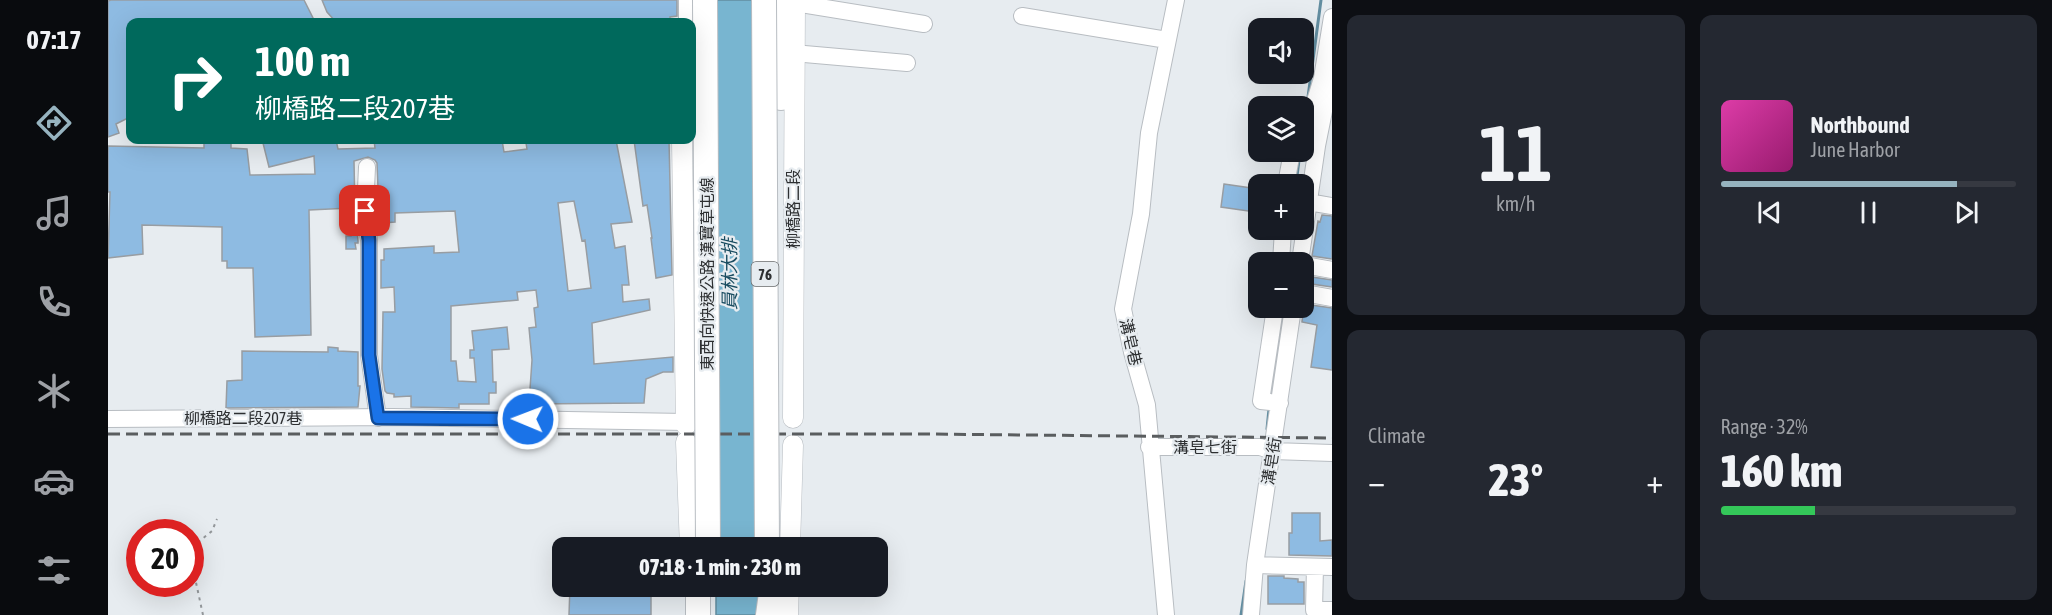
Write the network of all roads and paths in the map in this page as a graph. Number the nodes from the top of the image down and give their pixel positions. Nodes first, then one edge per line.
1 (681, 0) edge
2 (691, 0) edge
3 (705, 0) edge
4 (764, 0) edge
5 (1176, 0) edge
6 (790, 1) edge
7 (1022, 16) dead end
8 (1332, 17) edge
9 (680, 18) edge
10 (691, 18) edge
11 (924, 24) dead end
12 (1167, 40) junction
13 (793, 53) junction
14 (907, 63) dead end
15 (1329, 74) edge
16 (1327, 128) edge
17 (1314, 132) edge
18 (1314, 138) edge
19 (682, 144) edge
20 (693, 144) edge
21 (367, 167) dead end
22 (1314, 203) edge
23 (1332, 206) edge
24 (1314, 266) edge
25 (1332, 270) edge
26 (1314, 295) edge
27 (1332, 298) edge
28 (1273, 318) edge
29 (1292, 318) edge
30 (1280, 403) junction
31 (378, 418) junction
32 (793, 418) dead end
33 (108, 419) edge
34 (686, 430) junction
35 (793, 445) dead end
36 (1149, 447) junction
37 (1273, 452) junction
38 (1332, 453) edge
39 (217, 519) dead end
40 (690, 537) edge
41 (697, 537) edge
42 (708, 537) edge
43 (767, 537) edge
44 (774, 537) edge
45 (790, 537) edge
46 (1255, 565) junction
47 (1315, 567) junction
48 (1332, 567) edge
49 (692, 597) edge
50 (698, 597) edge
51 (709, 597) edge
52 (767, 597) edge
53 (770, 597) edge
54 (789, 597) edge
55 (1332, 610) edge
56 (203, 615) edge
57 (693, 615) edge
58 (698, 615) edge
59 (709, 615) edge
60 (768, 615) edge
61 (788, 615) edge
62 (1166, 615) edge
63 (1251, 615) edge

1 - 9 main road
2 - 10 highway
3 - 42 highway, 東西向快速公路 漢寶草屯線, bridge
4 - 43 highway, 76, bridge
5 - 12 street, 溝皂巷
6 - 11 street
6 - 13 main road, 柳橋路二段
6 - 44 highway
7 - 12 street
8 - 15 street
12 - 36 street, 溝皂巷
13 - 14 street
13 - 32 main road, 柳橋路二段
15 - 16 street
15 - 17 street
16 - 18 street
19 - 34 main road
20 - 41 highway
21 - 31 street
22 - 23 street
24 - 25 street
26 - 27 street
28 - 30 street
29 - 30 street, 溝皂街
30 - 37 street, 溝皂街
31 - 33 street, 柳橋路二段207巷
31 - 34 street, 柳橋路二段207巷
34 - 40 main road
35 - 45 main road
36 - 37 street, 溝皂七街
36 - 62 street, 溝皂巷
37 - 38 street, 溝皂七街
37 - 46 street, 溝皂街
39 - 56 path
46 - 47 street
46 - 63 street, 溝皂街
47 - 48 street
47 - 55 street
49 - 57 main road
50 - 58 highway
51 - 59 highway
52 - 60 highway
53 - 60 highway
54 - 61 main road

